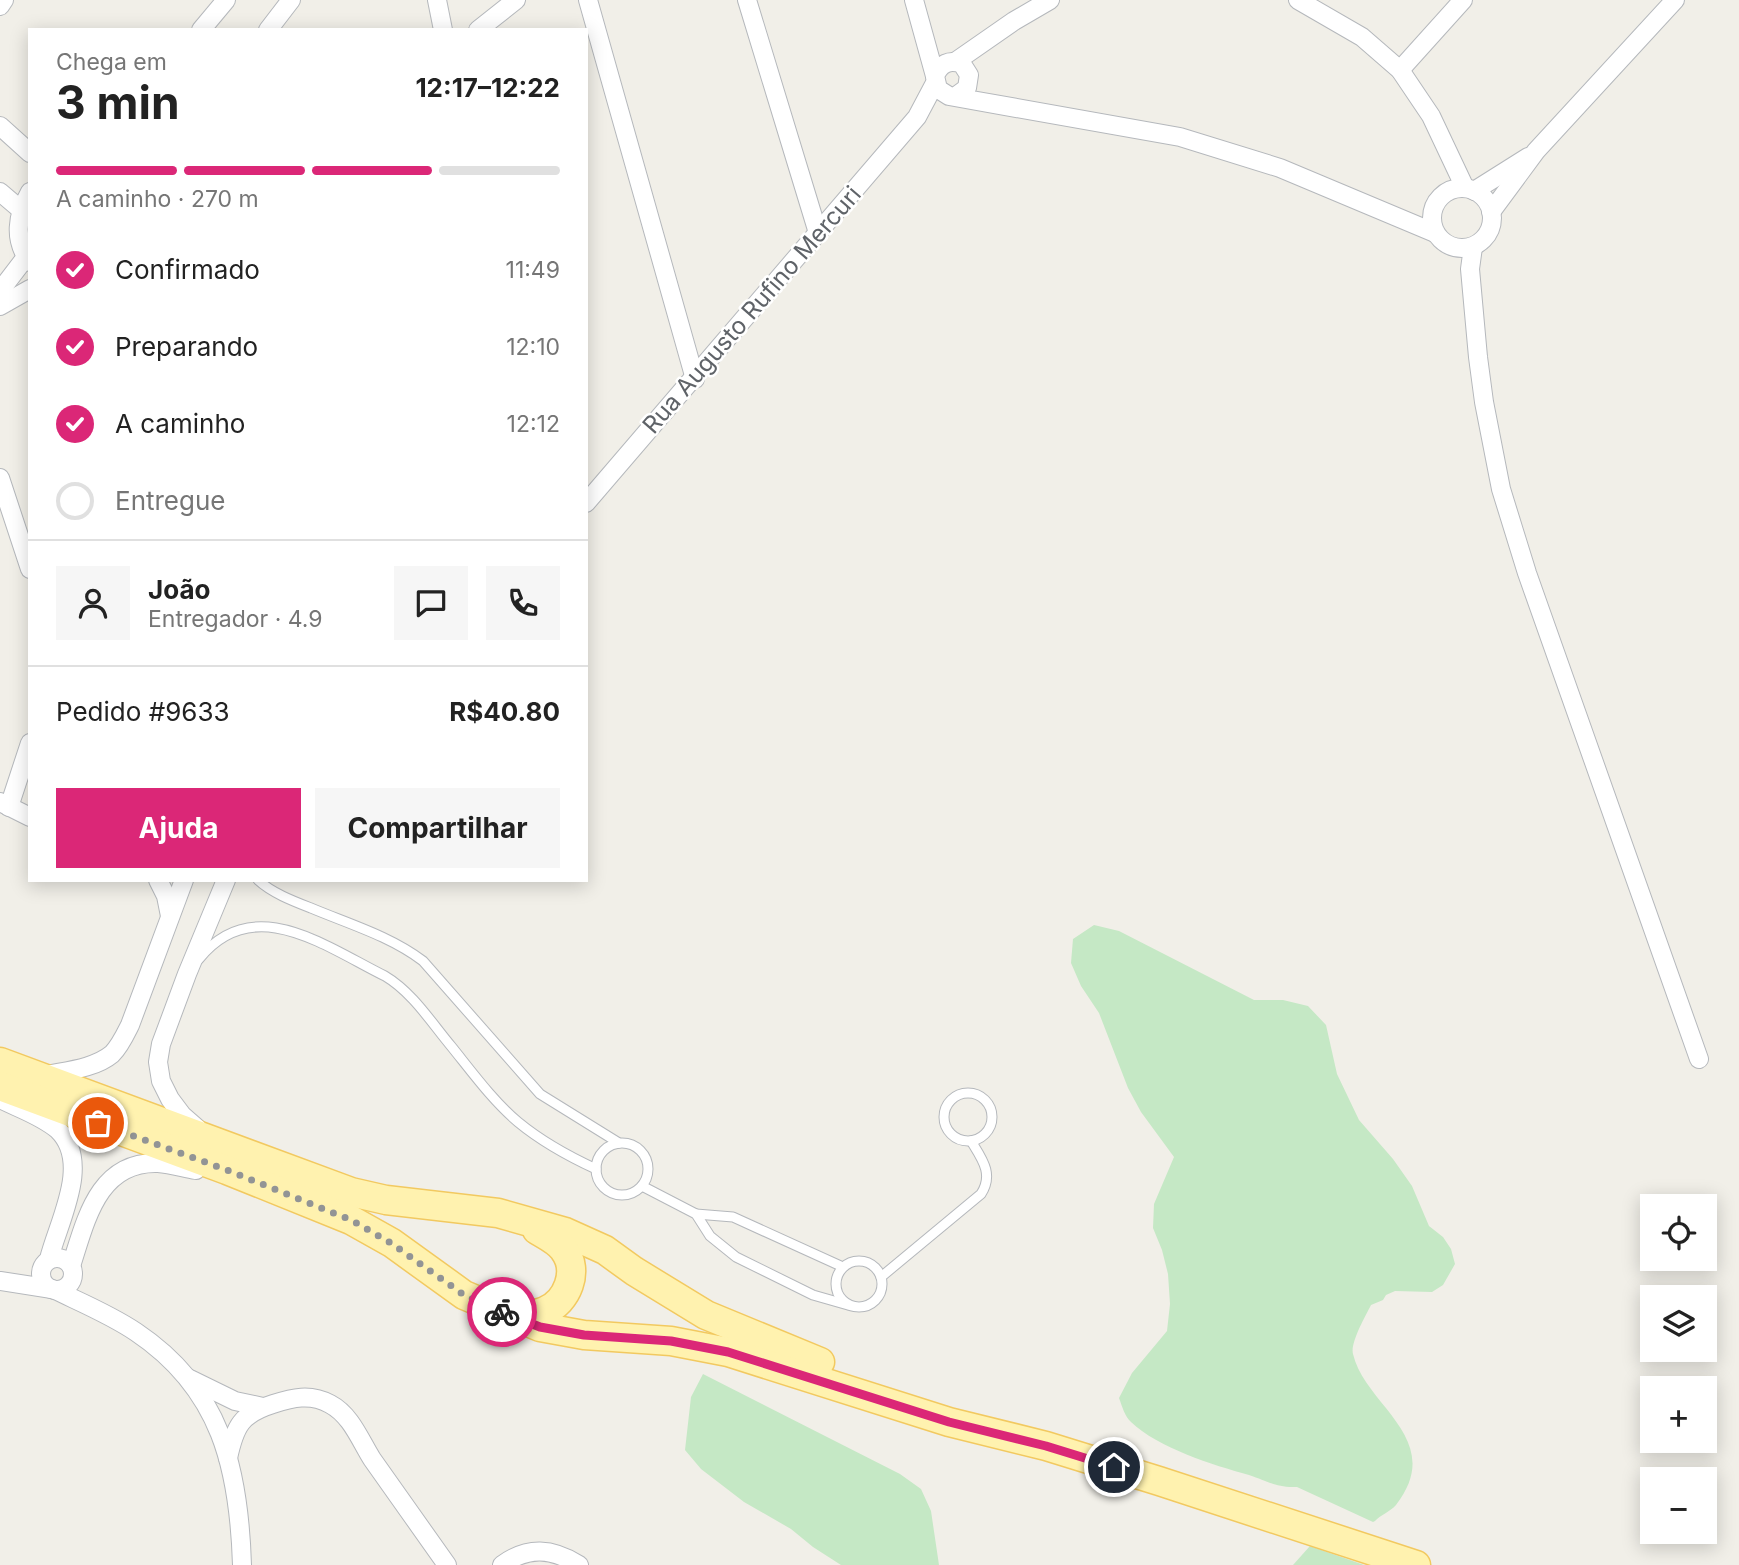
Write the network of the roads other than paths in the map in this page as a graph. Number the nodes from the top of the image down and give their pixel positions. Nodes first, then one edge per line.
1 (4, 0) edge
2 (226, 0) edge
3 (291, 0) edge
4 (437, 0) edge
5 (516, 0) edge
6 (588, 0) edge
7 (747, 0) edge
8 (914, 0) edge
9 (1050, 0) edge
10 (1298, 0) edge
11 (1462, 0) edge
12 (1675, 0) edge
13 (0, 6) edge
14 (203, 28) edge
15 (270, 28) edge
16 (443, 28) edge
17 (481, 28) edge
18 (927, 43) junction
19 (957, 64) junction
20 (1399, 70) junction
21 (935, 79) junction
22 (957, 94) junction
23 (917, 117) junction
24 (0, 126) edge
25 (28, 151) edge
26 (1536, 152) junction
27 (1464, 189) junction
28 (0, 192) edge
29 (28, 195) edge
30 (20, 209) junction
31 (1384, 212) junction
32 (1491, 212) junction
33 (1431, 215) junction
34 (818, 233) junction
35 (1435, 233) junction
36 (1468, 247) junction
37 (28, 260) edge
38 (28, 290) edge
39 (0, 291) edge
40 (0, 306) edge
41 (695, 379) junction
42 (0, 478) edge
43 (588, 501) edge
44 (28, 563) edge
45 (28, 748) edge
46 (4, 805) edge
47 (28, 816) edge
48 (159, 882) edge
49 (183, 882) edge
50 (225, 882) edge
51 (260, 882) edge
52 (170, 918) junction
53 (187, 974) junction
54 (1699, 1059) dead end
55 (0, 1062) edge
56 (40, 1077) junction
57 (0, 1086) edge
58 (0, 1099) edge
59 (211, 1141) junction
60 (971, 1141) junction
61 (619, 1143) junction
62 (596, 1169) junction
63 (249, 1180) junction
64 (642, 1186) junction
65 (498, 1213) junction
66 (696, 1214) junction
67 (47, 1261) junction
68 (843, 1267) junction
69 (72, 1270) junction
70 (881, 1277) junction
71 (2, 1281) edge
72 (53, 1289) junction
73 (848, 1306) junction
74 (98, 1310) junction
75 (499, 1310) junction
76 (191, 1379) junction
77 (262, 1407) junction
78 (1046, 1446) junction
79 (228, 1458) junction
80 (242, 1565) edge
81 (447, 1565) edge
82 (502, 1565) edge
83 (579, 1565) edge
84 (1416, 1565) edge

1 - 13 street
2 - 14 street
3 - 15 street
4 - 16 street
5 - 17 street
6 - 41 street
7 - 34 street
8 - 18 street
9 - 19 street
10 - 20 street
11 - 20 street
12 - 26 street
18 - 19 street
18 - 21 street
19 - 21 street
19 - 22 street
20 - 27 street
21 - 22 street
21 - 23 street, Rua Augusto Rufino Mercuri
22 - 23 street, Rua Augusto Rufino Mercuri
22 - 31 street
23 - 34 street, Rua Augusto Rufino Mercuri
24 - 25 street
26 - 27 street
26 - 32 street
27 - 32 street
27 - 33 street
28 - 30 street
29 - 30 street
30 - 37 street
31 - 33 street
31 - 35 street
32 - 36 street
33 - 35 street
34 - 41 street, Rua Augusto Rufino Mercuri
35 - 36 street
36 - 54 street
37 - 39 street
38 - 40 street
41 - 43 street, Rua Augusto Rufino Mercuri
42 - 44 street
45 - 46 street
46 - 47 street
48 - 52 street
49 - 52 street
50 - 53 street
51 - 61 lane
52 - 56 street
53 - 59 street
53 - 62 lane
55 - 56 main road
56 - 59 main road
57 - 63 main road
58 - 67 street
59 - 65 main road
60 - 60 lane
60 - 70 lane
61 - 62 lane
61 - 64 lane
62 - 64 lane
63 - 69 street
63 - 75 main road
64 - 66 lane
65 - 75 main road
65 - 78 main road
66 - 68 lane
66 - 73 lane
67 - 69 street
67 - 71 street
67 - 72 street
68 - 70 lane
68 - 73 lane
69 - 72 street
69 - 74 street
70 - 73 lane
71 - 72 street
72 - 74 street
74 - 76 street
75 - 78 main road
76 - 77 street
76 - 79 street
77 - 79 street
77 - 81 street
78 - 84 main road
79 - 80 street
82 - 83 street

